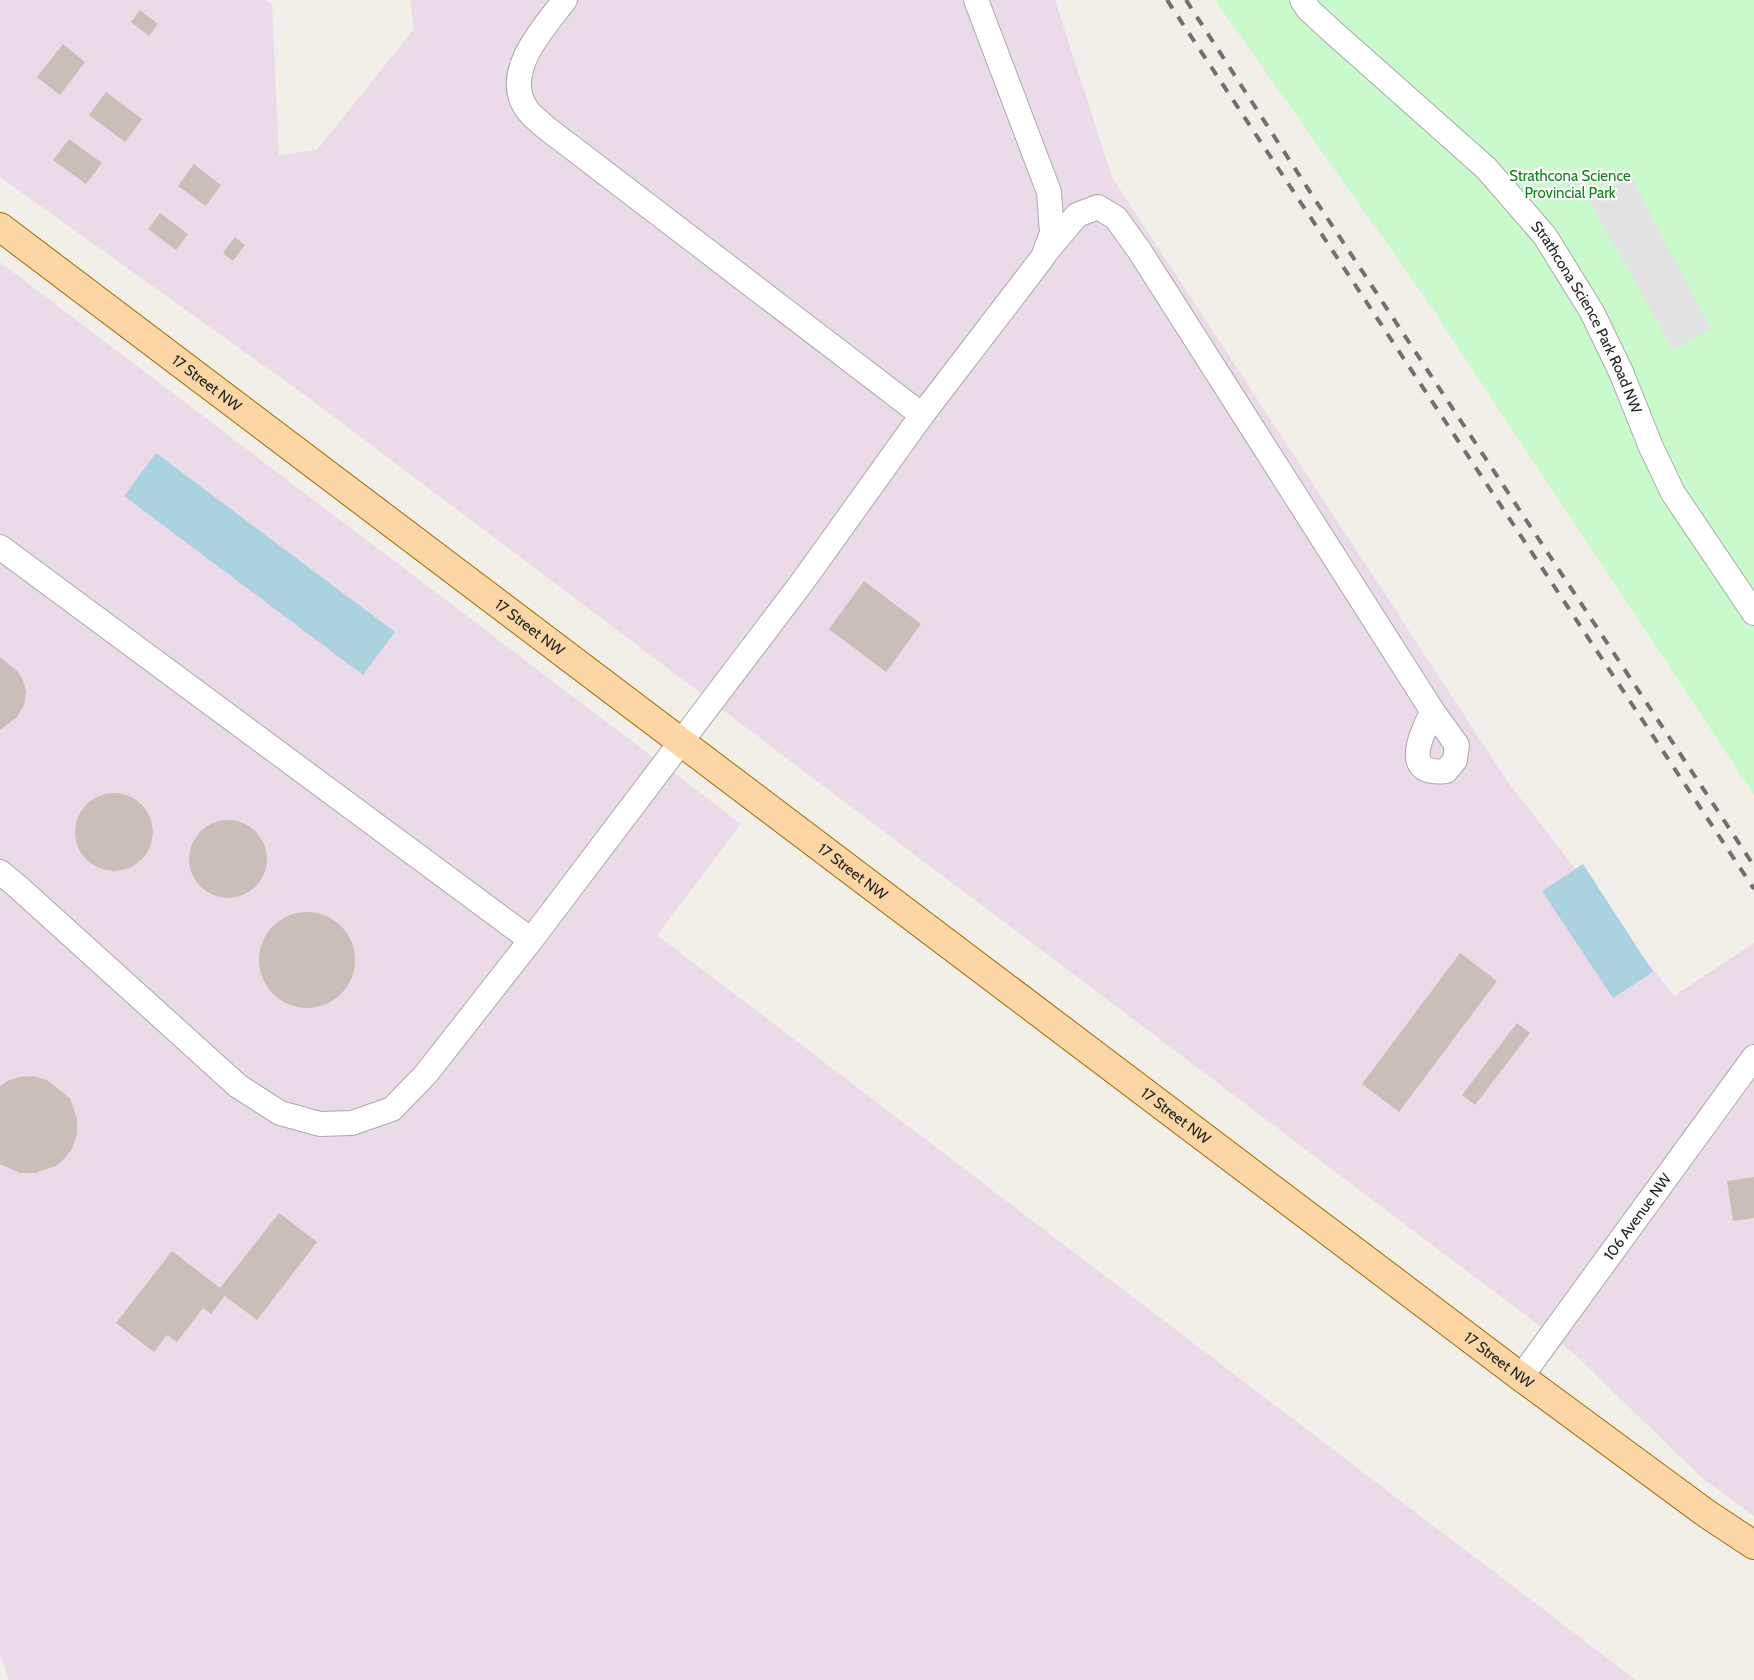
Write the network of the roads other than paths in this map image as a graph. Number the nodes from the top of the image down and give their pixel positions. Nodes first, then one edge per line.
1 (565, 0) edge
2 (976, 0) edge
3 (1302, 0) edge
4 (0, 227) edge
5 (1043, 257) junction
6 (922, 415) junction
7 (0, 547) edge
8 (1754, 613) edge
9 (1434, 712) dead end
10 (682, 742) junction
11 (0, 872) edge
12 (531, 940) junction
13 (1754, 1057) edge
14 (1521, 1377) junction
15 (1707, 1514) junction
16 (1754, 1545) edge
17 (1754, 1553) edge

1 - 6 street
2 - 5 street
3 - 8 street, Strathcona Science Park Road NW
4 - 10 main road, 17 Street NW
5 - 6 street
5 - 9 street
6 - 10 street
7 - 12 street
10 - 12 street
10 - 14 main road, 17 Street NW
11 - 12 street
13 - 14 street, 106 Avenue NW
14 - 15 main road, 17 Street NW
15 - 16 main road, 17 Street NW
15 - 17 main road, 17 Street NW

